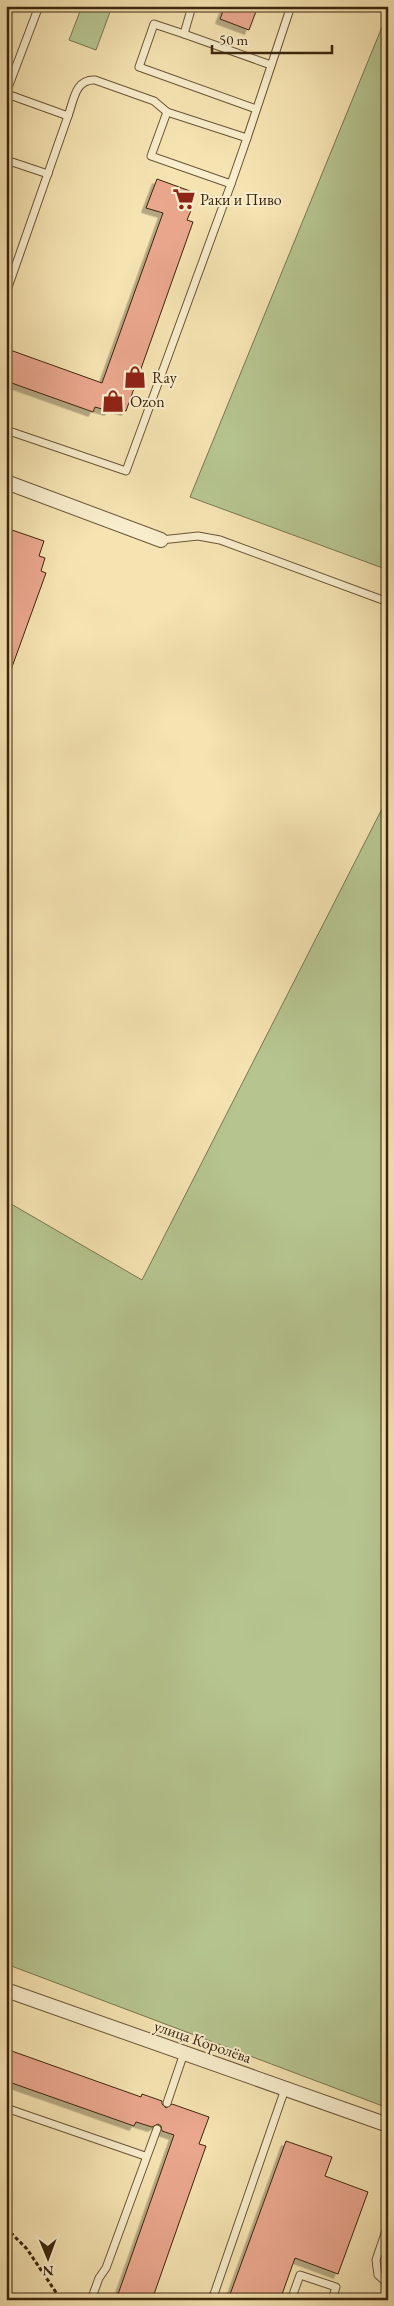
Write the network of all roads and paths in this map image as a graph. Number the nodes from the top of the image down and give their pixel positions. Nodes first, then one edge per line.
1 (39, 6) edge
2 (192, 6) edge
3 (291, 6) edge
4 (184, 34) junction
5 (271, 65) junction
6 (7, 93) edge
7 (256, 109) junction
8 (167, 112) junction
9 (68, 116) junction
10 (246, 138) junction
11 (6, 160) edge
12 (48, 174) junction
13 (231, 184) junction
14 (6, 293) edge
15 (6, 430) edge
16 (6, 482) edge
17 (160, 540) joint
18 (388, 602) edge
19 (6, 1990) edge
20 (184, 2053) junction
21 (286, 2089) junction
22 (167, 2102) dead end
23 (6, 2108) edge
24 (388, 2125) edge
25 (156, 2129) dead end
26 (145, 2156) junction
27 (388, 2225) edge
28 (6, 2228) edge
29 (388, 2284) edge
30 (60, 2300) edge
31 (91, 2300) edge
32 (212, 2300) edge
33 (291, 2300) edge
34 (332, 2300) edge

1 - 6 lane
2 - 4 lane
3 - 5 lane
4 - 5 lane
4 - 7 lane
5 - 7 lane
6 - 9 lane
7 - 10 lane
8 - 9 lane
8 - 10 lane
8 - 13 lane
9 - 12 lane
10 - 13 lane
11 - 12 lane
12 - 14 lane
13 - 15 lane
16 - 17 street
17 - 18 lane
19 - 20 street, улица Королёва
20 - 21 street, улица Королёва
20 - 22 lane
21 - 24 street, улица Королёва
21 - 32 lane
23 - 26 lane
25 - 26 lane
26 - 31 lane
27 - 29 lane
28 - 30 path
33 - 34 lane

